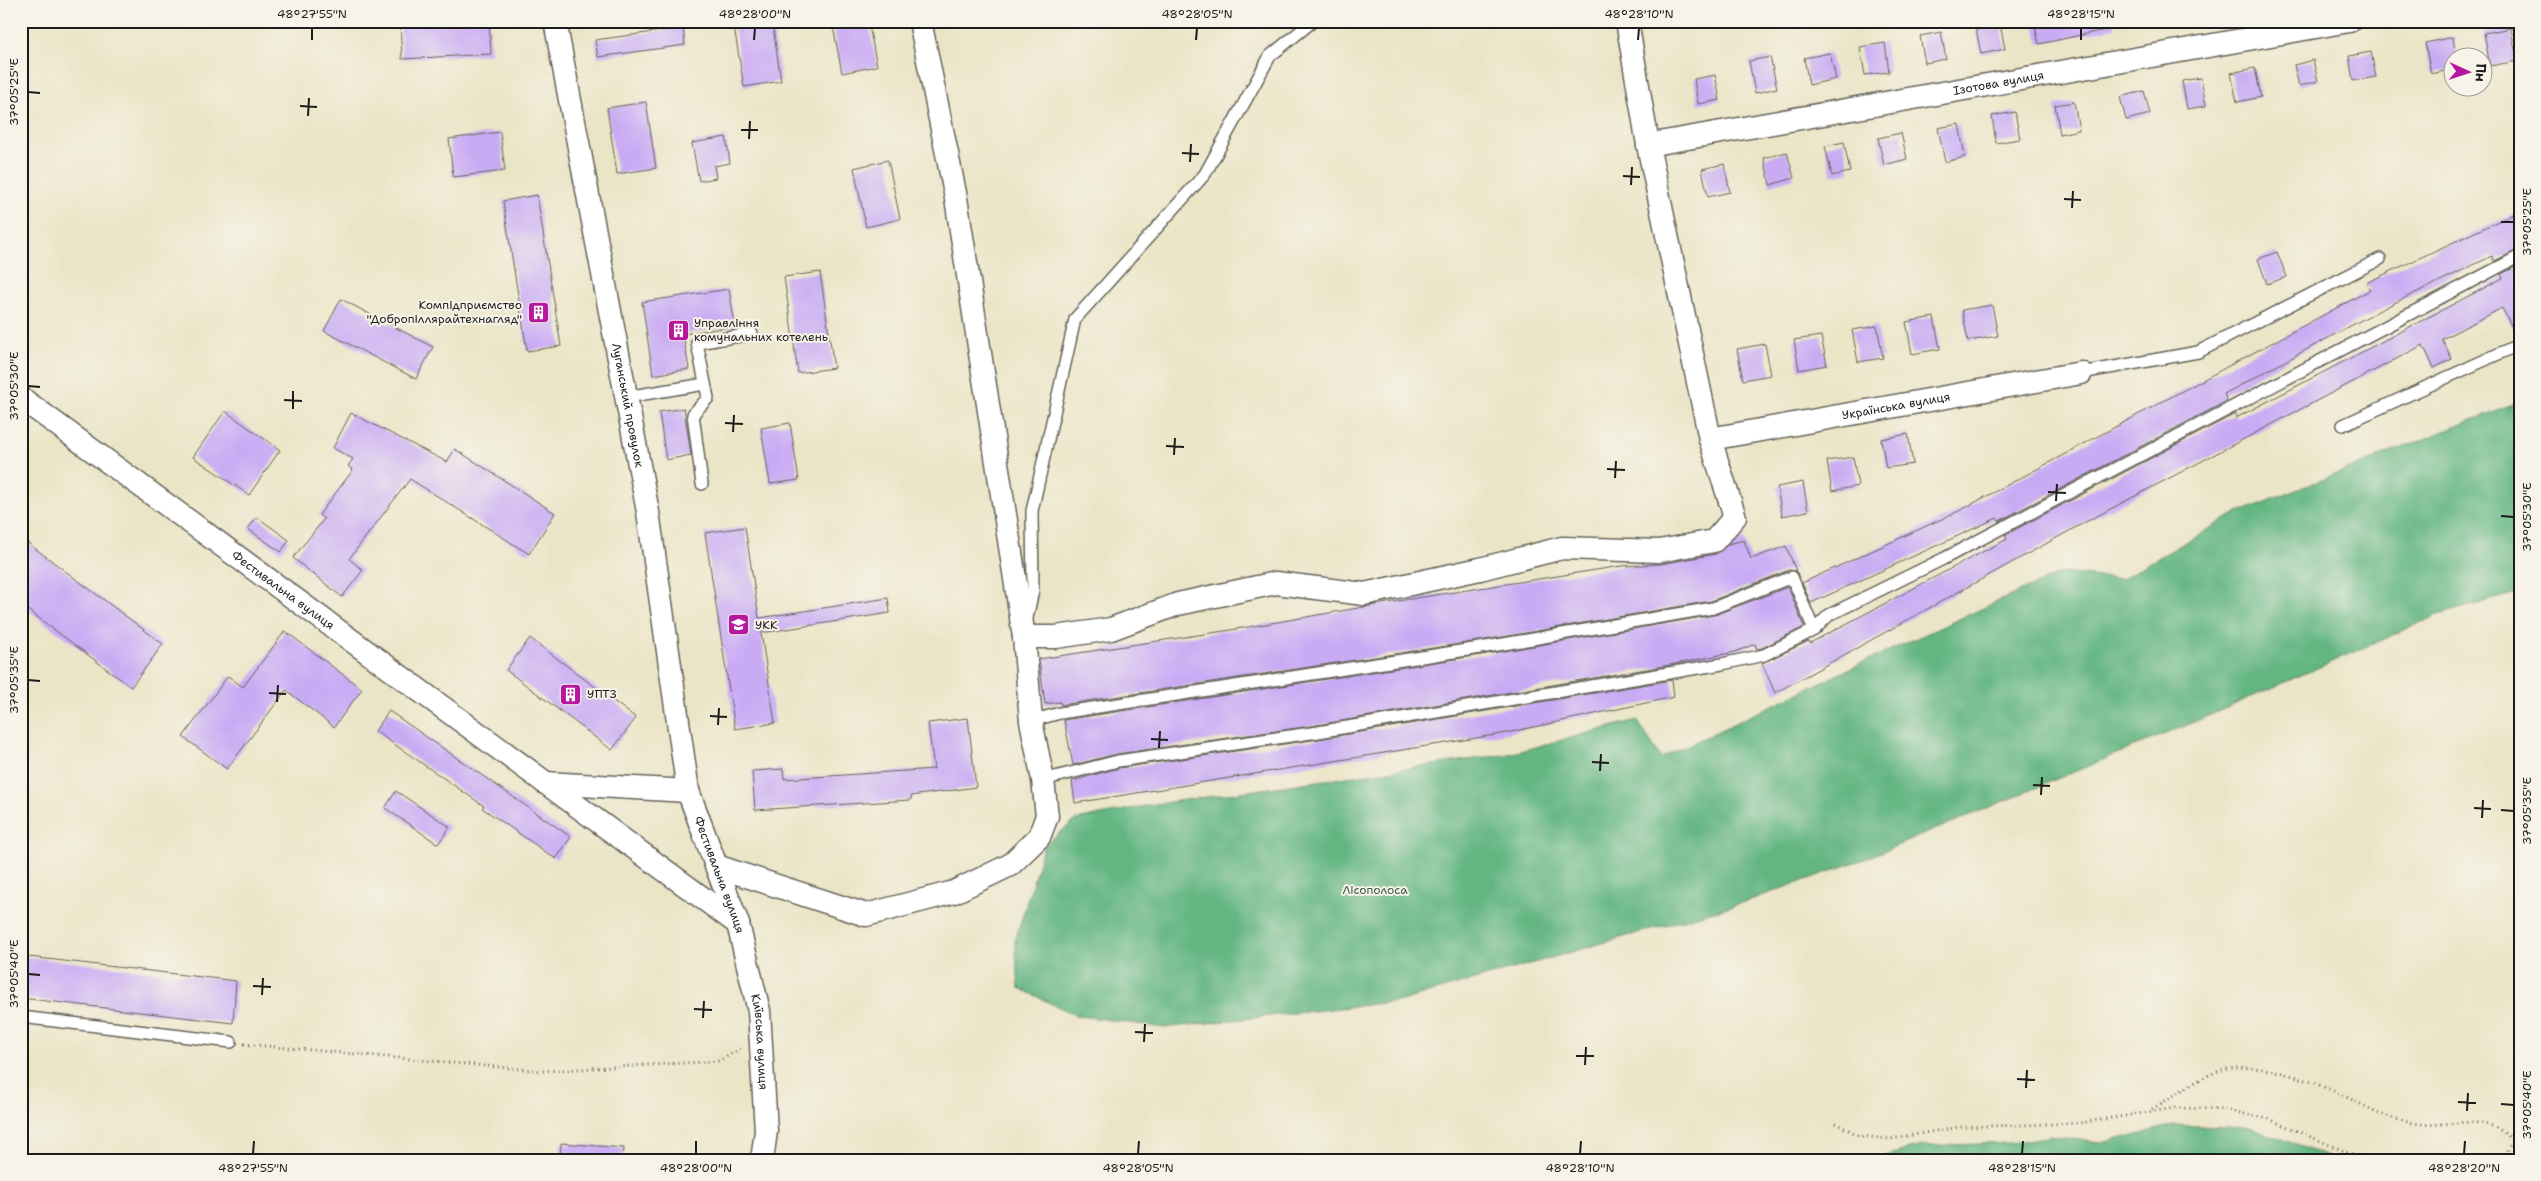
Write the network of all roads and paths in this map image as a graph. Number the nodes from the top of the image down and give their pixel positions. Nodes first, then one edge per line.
1 (555, 21) edge
2 (920, 21) edge
3 (1313, 21) edge
4 (1627, 21) edge
5 (2349, 21) edge
6 (1648, 145) junction
7 (2520, 256) edge
8 (2380, 259) dead end
9 (752, 334) dead end
10 (2520, 344) edge
11 (2081, 373) joint
12 (705, 384) junction
13 (626, 397) junction
14 (21, 398) edge
15 (2343, 425) dead end
16 (1710, 439) junction
17 (702, 484) dead end
18 (1814, 630) junction
19 (1024, 637) junction
20 (1031, 721) junction
21 (1043, 780) junction
22 (544, 783) junction
23 (688, 792) junction
24 (716, 866) junction
25 (738, 924) junction
26 (21, 1017) edge
27 (760, 1037) junction
28 (231, 1042) joint
29 (2520, 1104) edge
30 (2149, 1110) junction
31 (1835, 1123) dead end
32 (2514, 1142) junction
33 (2520, 1142) edge
34 (762, 1160) edge
35 (2365, 1160) edge
36 (2502, 1160) edge

1 - 13 street, Луганський провулок
2 - 19 street
3 - 19 lane
4 - 6 street
5 - 6 street, Ізотова вулиця
6 - 16 street
7 - 18 lane
8 - 11 lane
9 - 12 lane
10 - 15 lane
11 - 16 street, Українська вулиця
12 - 13 lane
12 - 17 lane
13 - 23 street, Луганський провулок
14 - 22 street, Фестивальна вулиця
16 - 19 street
18 - 20 lane
18 - 21 lane
19 - 20 street
20 - 21 street
21 - 24 street
22 - 23 street, Фестивальна вулиця
22 - 25 street, Фестивальна вулиця
23 - 24 street, Фестивальна вулиця
24 - 25 street, Фестивальна вулиця
25 - 27 street, Київська вулиця
26 - 28 lane
27 - 28 path
27 - 34 street, Київська вулиця
29 - 32 path
30 - 31 path
30 - 32 path
30 - 35 path
32 - 33 path
32 - 36 path

